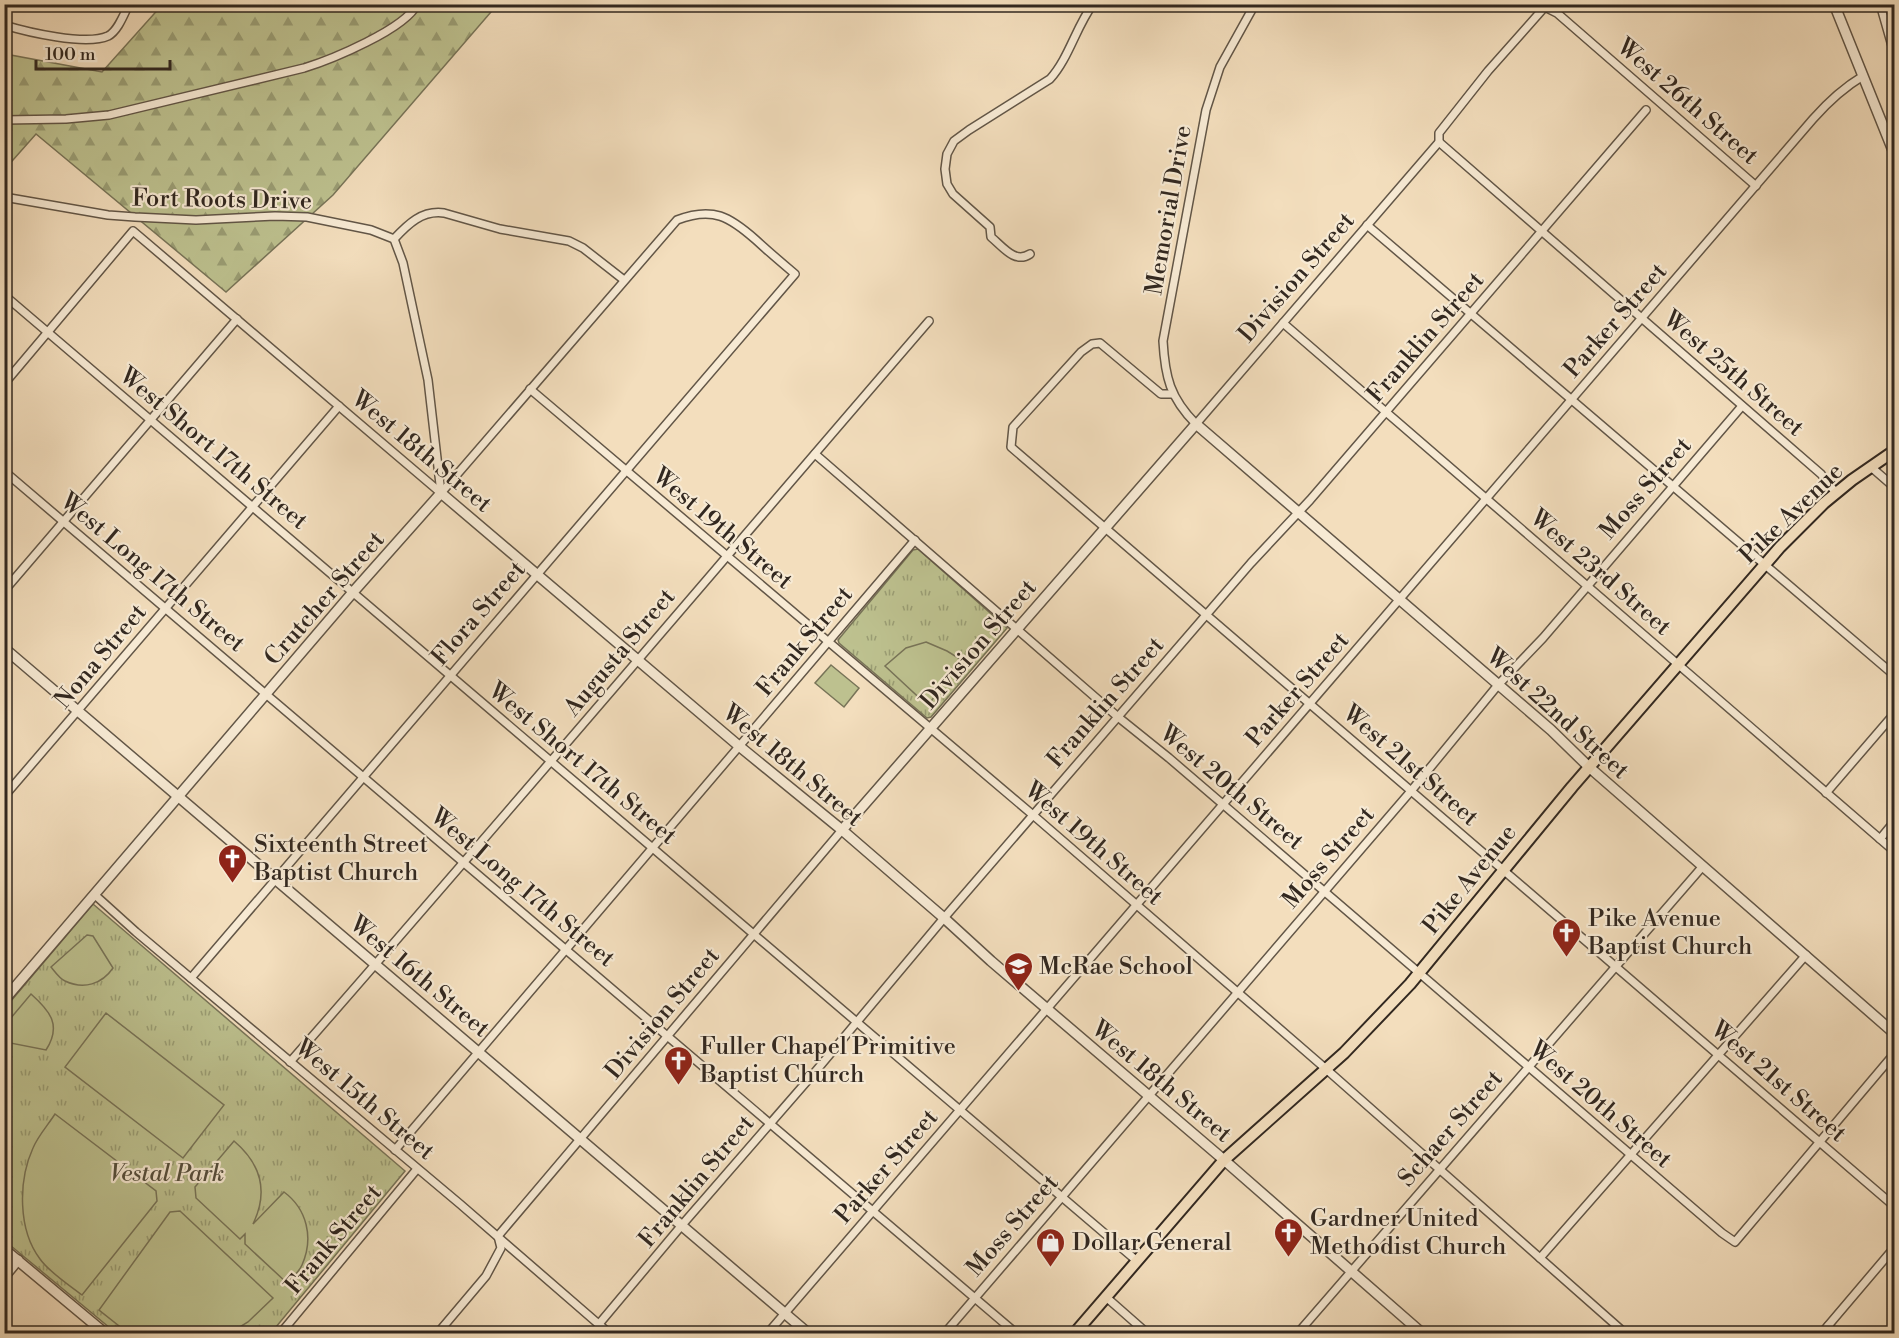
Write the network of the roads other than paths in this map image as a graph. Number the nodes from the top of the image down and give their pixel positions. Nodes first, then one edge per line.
1 (129, 4) edge
2 (417, 4) edge
3 (1093, 4) edge
4 (1256, 4) edge
5 (1834, 4) edge
6 (1880, 4) edge
7 (1567, 22) joint
8 (4, 25) edge
9 (1894, 53) edge
10 (1863, 76) junction
11 (1646, 110) dead end
12 (4, 120) edge
13 (1439, 142) junction
14 (1894, 153) edge
15 (1756, 186) junction
16 (4, 197) edge
17 (674, 222) joint
18 (1367, 225) junction
19 (1542, 232) junction
20 (394, 239) junction
21 (1030, 254) dead end
22 (624, 280) junction
23 (4, 295) edge
24 (1471, 314) junction
25 (237, 319) junction
26 (1642, 319) junction
27 (930, 321) dead end
28 (1283, 322) junction
29 (48, 333) junction
30 (4, 384) edge
31 (530, 389) junction
32 (1172, 394) junction
33 (1571, 400) junction
34 (339, 406) junction
35 (1742, 406) junction
36 (1386, 412) junction
37 (151, 420) junction
38 (1196, 424) junction
39 (1894, 451) edge
40 (815, 454) junction
41 (1871, 467) junction
42 (4, 471) edge
43 (626, 471) junction
44 (1672, 487) junction
45 (1894, 487) edge
46 (441, 493) junction
47 (1836, 493) junction
48 (1486, 499) junction
49 (253, 507) junction
50 (1298, 512) junction
51 (64, 522) junction
52 (1105, 528) junction
53 (915, 540) junction
54 (726, 556) junction
55 (1764, 566) junction
56 (537, 574) junction
57 (1587, 586) junction
58 (4, 591) edge
59 (354, 591) junction
60 (1399, 600) junction
61 (166, 609) junction
62 (1206, 616) junction
63 (1018, 628) junction
64 (828, 642) junction
65 (4, 648) edge
66 (638, 660) junction
67 (1679, 665) junction
68 (450, 675) junction
69 (1894, 675) edge
70 (1498, 685) junction
71 (267, 695) junction
72 (1310, 704) junction
73 (79, 711) junction
74 (1894, 714) edge
75 (1118, 717) junction
76 (930, 729) junction
77 (739, 747) junction
78 (551, 761) junction
79 (1589, 767) junction
80 (363, 777) junction
81 (1411, 791) junction
82 (1826, 793) junction
83 (7, 794) dead end
84 (179, 797) junction
85 (1223, 804) junction
86 (1033, 815) junction
87 (1894, 822) edge
88 (842, 830) junction
89 (1880, 839) junction
90 (653, 848) junction
91 (1894, 851) edge
92 (464, 863) junction
93 (1703, 866) junction
94 (1504, 871) junction
95 (276, 879) junction
96 (1324, 892) junction
97 (95, 895) junction
98 (1136, 906) junction
99 (944, 918) junction
100 (754, 934) junction
101 (566, 949) junction
102 (1806, 955) junction
103 (377, 965) junction
104 (1616, 967) junction
105 (1419, 973) junction
106 (191, 978) junction
107 (1238, 992) junction
108 (4, 1000) edge
109 (1047, 1009) junction
110 (857, 1021) junction
111 (1894, 1033) edge
112 (668, 1036) junction
113 (478, 1052) junction
114 (1894, 1054) edge
115 (1718, 1055) junction
116 (290, 1062) junction
117 (1529, 1067) junction
118 (1326, 1069) junction
119 (1149, 1096) junction
120 (960, 1110) junction
121 (770, 1123) junction
122 (581, 1139) junction
123 (1820, 1142) junction
124 (395, 1150) junction
125 (1631, 1155) junction
126 (1224, 1160) junction
127 (417, 1169) junction
128 (1440, 1170) junction
129 (1062, 1197) junction
130 (1894, 1206) edge
131 (873, 1211) junction
132 (682, 1225) junction
133 (498, 1236) junction
134 (1894, 1248) edge
135 (4, 1249) edge
136 (1540, 1257) junction
137 (18, 1260) junction
138 (1137, 1261) junction
139 (1351, 1270) junction
140 (4, 1277) edge
141 (1106, 1297) junction
142 (975, 1298) junction
143 (785, 1313) junction
144 (599, 1324) junction
145 (1828, 1326) junction
146 (106, 1334) edge
147 (280, 1334) edge
148 (437, 1334) edge
149 (610, 1334) edge
150 (768, 1334) edge
151 (809, 1334) edge
152 (944, 1334) edge
153 (1017, 1334) edge
154 (1074, 1334) edge
155 (1148, 1334) edge
156 (1297, 1334) edge
157 (1423, 1334) edge
158 (1626, 1334) edge
159 (1821, 1334) edge
160 (1837, 1334) edge

1 - 8 street
2 - 12 street
3 - 21 street
4 - 32 street, Memorial Drive
5 - 10 street
6 - 9 street
7 - 13 street, Division Street
7 - 15 street, West 26th Street
10 - 14 street
10 - 15 street, Parker Street
11 - 19 street, Franklin Street
13 - 18 street, Division Street
13 - 19 street, West 25th Street
15 - 26 street, Parker Street
16 - 20 street, Fort Roots Drive
17 - 22 street, Crutcher Street
17 - 43 street, Flora Street
18 - 24 street
18 - 28 street, Division Street
19 - 24 street, Franklin Street
19 - 26 street, West 25th Street
20 - 22 street
20 - 46 street
22 - 31 street, Crutcher Street
23 - 29 street, West Short 17th Street
24 - 33 street
24 - 36 street, Franklin Street
25 - 29 street, West 18th Street
25 - 34 street, West 18th Street
25 - 37 street
26 - 33 street, Parker Street
26 - 35 street, West 25th Street
27 - 40 street, Augusta Street
28 - 36 street, West 23rd Street
28 - 38 street, Division Street
29 - 30 street
29 - 37 street, West Short 17th Street
31 - 43 street, West 19th Street
31 - 46 street, Crutcher Street
32 - 38 street, Memorial Drive
32 - 52 street, West 21st Street
33 - 44 street
33 - 48 street, Parker Street
34 - 46 street, West 18th Street
34 - 49 street, Nona Street
35 - 44 street, Moss Street
35 - 47 street, West 25th Street
36 - 48 street, West 23rd Street
36 - 50 street, Franklin Street
37 - 49 street, West Short 17th Street
37 - 51 street
38 - 50 street, West 22nd Street
38 - 52 street, Division Street
39 - 41 main road, Pike Avenue
40 - 53 street, West 20th Street
40 - 54 street, Augusta Street
41 - 45 street
41 - 47 main road, Pike Avenue
42 - 51 street, West Long 17th Street
43 - 54 street, West 19th Street
43 - 56 street, Flora Street
44 - 55 street
44 - 57 street, Moss Street
46 - 56 street, West 18th Street
46 - 59 street, Crutcher Street
47 - 55 main road, Pike Avenue
48 - 57 street, West 23rd Street
48 - 60 street, Parker Street
49 - 59 street, West Short 17th Street
49 - 61 street, Nona Street
50 - 60 street, West 22nd Street
50 - 62 street, Franklin Street
51 - 58 street
51 - 61 street, West Long 17th Street
52 - 62 street, West 21st Street
52 - 63 street, Division Street
53 - 63 street, West 20th Street
53 - 64 street, Frank Street
54 - 64 street, West 19th Street
54 - 66 street, Augusta Street
55 - 67 main road, Pike Avenue
55 - 69 street
56 - 66 street, West 18th Street
56 - 68 street, Flora Street
57 - 67 street, West 23rd Street
57 - 70 street, Moss Street
59 - 68 street, West Short 17th Street
59 - 71 street, Crutcher Street
60 - 70 street, West 22nd Street
60 - 72 street, Parker Street
61 - 71 street, West Long 17th Street
61 - 73 street, Nona Street
62 - 72 street, West 21st Street
62 - 75 street, Franklin Street
63 - 75 street, West 20th Street
63 - 76 street, Division Street
64 - 76 street, West 19th Street
64 - 77 street, Frank Street
65 - 73 street, West 16th Street
66 - 77 street, West 18th Street
66 - 78 street, Augusta Street
67 - 79 main road, Pike Avenue
67 - 82 street, West 23rd Street
68 - 78 street, West Short 17th Street
68 - 80 street, Flora Street
70 - 79 street, West 22nd Street
70 - 81 street, Moss Street
71 - 80 street, West Long 17th Street
71 - 84 street, Crutcher Street
72 - 81 street, West 21st Street
72 - 85 street, Parker Street
73 - 83 street, Nona Street
73 - 84 street, West 16th Street
74 - 82 street
75 - 85 street, West 20th Street
75 - 86 street, Franklin Street
76 - 86 street, West 19th Street
76 - 88 street, Division Street
77 - 88 street, West 18th Street
77 - 90 street, Frank Street
78 - 90 street, West Short 17th Street
78 - 92 street, Augusta Street
79 - 93 street, West 22nd Street
79 - 94 main road, Pike Avenue
80 - 92 street, West Long 17th Street
80 - 95 street, Flora Street
81 - 94 street, West 21st Street
81 - 96 street, Moss Street
82 - 89 street, West 23rd Street
84 - 95 street, West 16th Street
84 - 97 street, Crutcher Street
85 - 96 street, West 20th Street
85 - 98 street, Parker Street
86 - 98 street, West 19th Street
86 - 99 street, Franklin Street
87 - 89 street
88 - 99 street, West 18th Street
88 - 100 street, Division Street
89 - 91 street, West 23rd Street
90 - 100 street, West Short 17th Street
90 - 101 street, Frank Street
92 - 101 street, West Long 17th Street
92 - 103 street, Augusta Street
93 - 102 street, West 22nd Street
93 - 104 street, Schaer Street
94 - 104 street, West 21st Street
94 - 105 main road, Pike Avenue
95 - 103 street, West 16th Street
95 - 106 street, Flora Street
96 - 105 street, West 20th Street
96 - 107 street, Moss Street
97 - 106 street, West 15th Street
97 - 108 street, Crutcher Street
98 - 107 street, West 19th Street
98 - 109 street, Parker Street
99 - 109 street, West 18th Street
99 - 110 street, Franklin Street
100 - 110 street, West Short 17th Street
100 - 112 street, Division Street
101 - 112 street, West Long 17th Street
101 - 113 street, Frank Street
102 - 111 street, West 22nd Street
102 - 115 street
103 - 113 street, West 16th Street
103 - 116 street, Augusta Street
104 - 115 street, West 21st Street
104 - 117 street, Schaer Street
105 - 117 street, West 20th Street
105 - 118 main road, Pike Avenue
106 - 116 street, West 15th Street
107 - 118 street, West 19th Street
107 - 119 street, Moss Street
109 - 119 street, West 18th Street
109 - 120 street, Parker Street
110 - 120 street, West Short 17th Street
110 - 121 street, Franklin Street
112 - 121 street, West Long 17th Street
112 - 122 street, Division Street
113 - 122 street, West 16th Street
113 - 124 street, Frank Street
114 - 123 street
115 - 123 street, West 21st Street
115 - 125 street
116 - 124 street, West 15th Street
117 - 125 street, West 20th Street
117 - 128 street, Schaer Street
118 - 126 main road, Pike Avenue
118 - 128 street, West 19th Street
119 - 126 street, West 18th Street
119 - 129 street, Moss Street
120 - 129 street, West Short 17th Street
120 - 131 street, Parker Street
121 - 131 street, West Long 17th Street
121 - 132 street, Franklin Street
122 - 132 street, West 16th Street
122 - 133 street, Division Street
123 - 125 street, West 20th Street
123 - 130 street, West 21st Street
124 - 127 street, West 15th Street
125 - 136 street
126 - 138 main road, Pike Avenue
126 - 139 street, West 18th Street
127 - 133 street, West 15th Street
127 - 147 street, Frank Street
128 - 136 street, West 19th Street
128 - 139 street, Schaer Street
129 - 138 street, West Short 17th Street
129 - 142 street, Moss Street
131 - 142 street, West Long 17th Street
131 - 143 street, Parker Street
132 - 143 street, West 16th Street
132 - 144 street, Franklin Street
133 - 144 street, West 15th Street
133 - 148 street, Division Street
134 - 145 street
135 - 137 street
136 - 158 street, West 19th Street
137 - 140 street
137 - 146 street
138 - 141 main road, Pike Avenue
139 - 156 street, Schaer Street
139 - 157 street, West 18th Street
141 - 154 main road, Pike Avenue
141 - 155 street
142 - 152 street, Moss Street
142 - 153 street, West Long 17th Street
143 - 150 street, Parker Street
143 - 151 street, West 16th Street
144 - 149 street, West 15th Street
145 - 159 street
145 - 160 street

